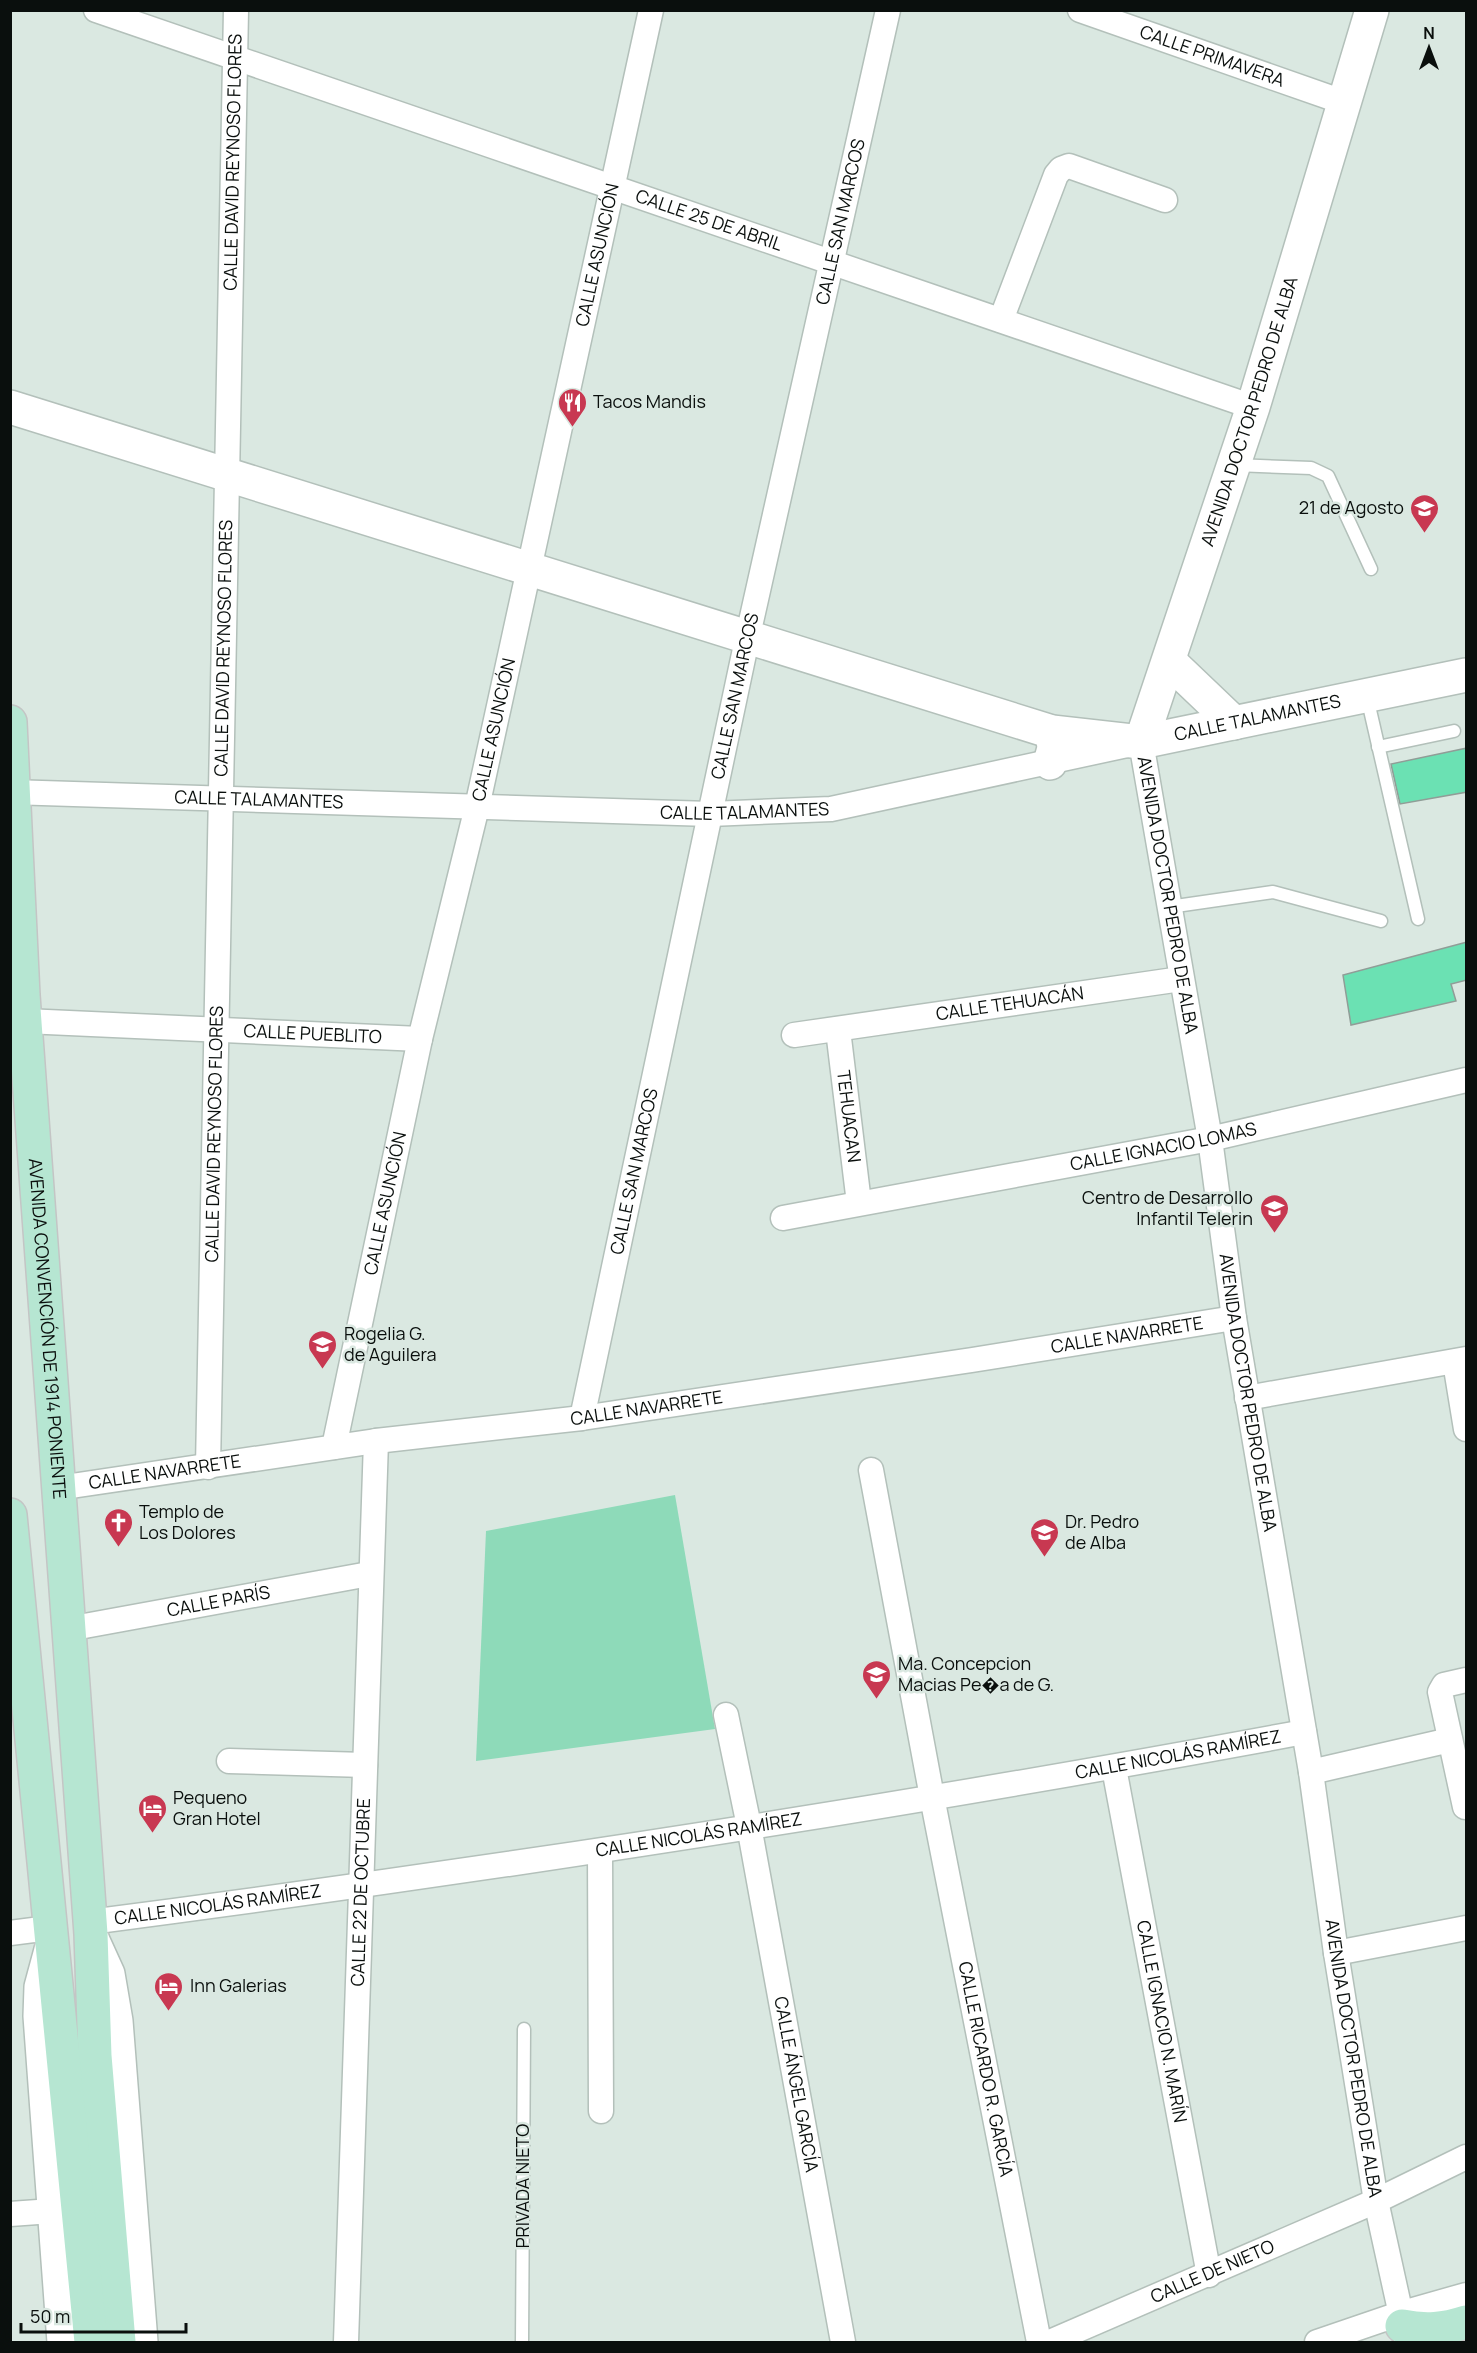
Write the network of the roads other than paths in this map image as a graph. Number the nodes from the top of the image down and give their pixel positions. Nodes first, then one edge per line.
1 (96, 10) edge
2 (236, 10) edge
3 (651, 10) edge
4 (888, 10) edge
5 (1080, 10) edge
6 (1372, 10) edge
7 (236, 60) junction
8 (1343, 102) junction
9 (612, 188) junction
10 (1165, 200) dead end
11 (831, 262) junction
12 (1001, 320) junction
13 (10, 407) edge
14 (1253, 407) junction
15 (1234, 465) junction
16 (227, 474) junction
17 (527, 568) junction
18 (1371, 569) dead end
19 (748, 635) junction
20 (1169, 661) junction
21 (1467, 675) edge
22 (1367, 696) junction
23 (10, 722) edge
24 (1234, 723) junction
25 (1454, 731) dead end
26 (1142, 742) junction
27 (1378, 747) junction
28 (1051, 748) junction
29 (12, 792) edge
30 (220, 800) junction
31 (477, 807) junction
32 (710, 814) junction
33 (1169, 907) junction
34 (1418, 919) dead end
35 (1381, 921) dead end
36 (1181, 979) junction
37 (25, 1021) junction
38 (214, 1029) junction
39 (838, 1030) junction
40 (794, 1035) dead end
41 (420, 1040) junction
42 (1467, 1080) edge
43 (1209, 1139) junction
44 (859, 1203) junction
45 (783, 1218) dead end
46 (1234, 1318) junction
47 (1461, 1361) edge
48 (1247, 1398) junction
49 (582, 1418) junction
50 (1467, 1429) edge
51 (376, 1441) junction
52 (334, 1447) junction
53 (208, 1467) junction
54 (871, 1470) dead end
55 (58, 1488) junction
56 (10, 1515) edge
57 (369, 1574) junction
58 (68, 1629) junction
59 (16, 1660) edge
60 (1467, 1680) edge
61 (726, 1715) dead end
62 (1304, 1732) junction
63 (1450, 1740) junction
64 (229, 1761) dead end
65 (365, 1765) junction
66 (1114, 1767) junction
67 (1462, 1769) edge
68 (1311, 1772) junction
69 (932, 1797) junction
70 (1465, 1807) edge
71 (749, 1826) junction
72 (600, 1851) junction
73 (359, 1887) junction
74 (90, 1928) junction
75 (1467, 1928) edge
76 (10, 1933) edge
77 (50, 1938) junction
78 (1336, 1953) junction
79 (524, 2029) dead end
80 (601, 2111) dead end
81 (1467, 2157) edge
82 (1376, 2201) junction
83 (52, 2211) junction
84 (10, 2214) edge
85 (1209, 2275) junction
86 (1467, 2295) edge
87 (1467, 2322) edge
88 (1403, 2328) edge
89 (64, 2343) edge
90 (91, 2343) edge
91 (118, 2343) edge
92 (141, 2343) edge
93 (346, 2343) edge
94 (522, 2343) edge
95 (843, 2343) edge
96 (1039, 2343) edge
97 (1050, 2343) edge
98 (1317, 2343) edge

1 - 7 street, CALLE 25 DE ABRIL
2 - 7 street, CALLE DAVID REYNOSO FLORES
3 - 9 street, CALLE ASUNCIÓN
4 - 11 street, CALLE SAN MARCOS
5 - 8 street, CALLE PRIMAVERA
6 - 8 street, AVENIDA DOCTOR PEDRO DE ALBA
7 - 9 street, CALLE 25 DE ABRIL
7 - 16 street, CALLE DAVID REYNOSO FLORES
8 - 14 street, AVENIDA DOCTOR PEDRO DE ALBA
9 - 11 street, CALLE 25 DE ABRIL
9 - 17 street, CALLE ASUNCIÓN
10 - 12 street
11 - 12 street, CALLE 25 DE ABRIL
11 - 19 street, CALLE SAN MARCOS
12 - 14 street, CALLE 25 DE ABRIL
13 - 16 street, CALLE TALAMANTES
14 - 15 street, AVENIDA DOCTOR PEDRO DE ALBA
15 - 18 lane
15 - 20 street, AVENIDA DOCTOR PEDRO DE ALBA
16 - 17 street, CALLE TALAMANTES
16 - 30 street, CALLE DAVID REYNOSO FLORES
17 - 19 street, CALLE TALAMANTES
17 - 31 street, CALLE ASUNCIÓN
19 - 28 street, CALLE TALAMANTES
19 - 32 street, CALLE SAN MARCOS
20 - 24 street
20 - 26 street, AVENIDA DOCTOR PEDRO DE ALBA
21 - 22 street, CALLE TALAMANTES
22 - 24 street, CALLE TALAMANTES
22 - 27 lane
23 - 29 main road, AVENIDA CONVENCIÓN DE 1914 PONIENTE
24 - 26 street, CALLE TALAMANTES
25 - 27 lane
26 - 28 street, CALLE TALAMANTES
26 - 33 street, AVENIDA DOCTOR PEDRO DE ALBA
27 - 34 lane
28 - 32 street, CALLE TALAMANTES
29 - 30 street, CALLE TALAMANTES
29 - 37 main road, AVENIDA CONVENCIÓN DE 1914 PONIENTE
30 - 31 street, CALLE TALAMANTES
30 - 38 street, CALLE DAVID REYNOSO FLORES
31 - 32 street, CALLE TALAMANTES
31 - 41 street, CALLE ASUNCIÓN
32 - 49 street, CALLE SAN MARCOS
33 - 35 lane
33 - 36 street, AVENIDA DOCTOR PEDRO DE ALBA
36 - 39 street, CALLE TEHUACÁN
36 - 43 street, AVENIDA DOCTOR PEDRO DE ALBA
37 - 38 street, CALLE PUEBLITO
37 - 55 main road, AVENIDA CONVENCIÓN DE 1914 PONIENTE
38 - 41 street, CALLE PUEBLITO
38 - 53 street, CALLE DAVID REYNOSO FLORES
39 - 40 street, CALLE TEHUACÁN
39 - 44 street, TEHUACAN
41 - 52 street, CALLE ASUNCIÓN
42 - 43 street, CALLE IGNACIO LOMAS
43 - 44 street, CALLE IGNACIO LOMAS
43 - 46 street, AVENIDA DOCTOR PEDRO DE ALBA
44 - 45 street, CALLE IGNACIO LOMAS
46 - 48 street, AVENIDA DOCTOR PEDRO DE ALBA
46 - 49 street, CALLE NAVARRETE
47 - 48 street
47 - 50 street
48 - 62 street, AVENIDA DOCTOR PEDRO DE ALBA
49 - 51 street, CALLE NAVARRETE
51 - 52 street, CALLE NAVARRETE
51 - 57 street, CALLE 22 DE OCTUBRE
52 - 53 street, CALLE NAVARRETE
53 - 55 street, CALLE NAVARRETE
54 - 69 street, CALLE RICARDO R. GARCÍA
55 - 58 main road, AVENIDA CONVENCIÓN DE 1914 PONIENTE
56 - 59 main road
57 - 58 street, CALLE PARÍS
57 - 65 street, CALLE 22 DE OCTUBRE
58 - 74 main road, AVENIDA CONVENCIÓN DE 1914 PONIENTE
59 - 77 main road
60 - 63 street
61 - 71 street, CALLE ÁNGEL GARCÍA
62 - 66 street, CALLE NICOLÁS RAMÍREZ
62 - 68 street, AVENIDA DOCTOR PEDRO DE ALBA
63 - 67 street
63 - 68 street
64 - 65 street
65 - 73 street, CALLE 22 DE OCTUBRE
66 - 69 street, CALLE NICOLÁS RAMÍREZ
66 - 85 street, CALLE IGNACIO N. MARÍN
67 - 70 street
68 - 78 street, AVENIDA DOCTOR PEDRO DE ALBA
69 - 71 street, CALLE NICOLÁS RAMÍREZ
69 - 96 street, CALLE RICARDO R. GARCÍA
71 - 72 street, CALLE NICOLÁS RAMÍREZ
71 - 95 street, CALLE ÁNGEL GARCÍA
72 - 73 street, CALLE NICOLÁS RAMÍREZ
72 - 80 street
73 - 74 street, CALLE NICOLÁS RAMÍREZ
73 - 93 street, CALLE 22 DE OCTUBRE
74 - 91 main road, AVENIDA CONVENCIÓN DE 1914 PONIENTE
74 - 92 street, AVENIDA CONVENCIÓN DE 1914 PONIENTE
75 - 78 street
76 - 77 street
77 - 83 street
77 - 90 main road
78 - 82 street, AVENIDA DOCTOR PEDRO DE ALBA
79 - 94 lane, PRIVADA NIETO
81 - 82 street, CALLE DE NIETO
82 - 85 street, CALLE DE NIETO
82 - 88 street, AVENIDA DOCTOR PEDRO DE ALBA
83 - 84 street
83 - 89 street
85 - 97 street, CALLE DE NIETO
86 - 88 street
87 - 88 main road
88 - 98 street

